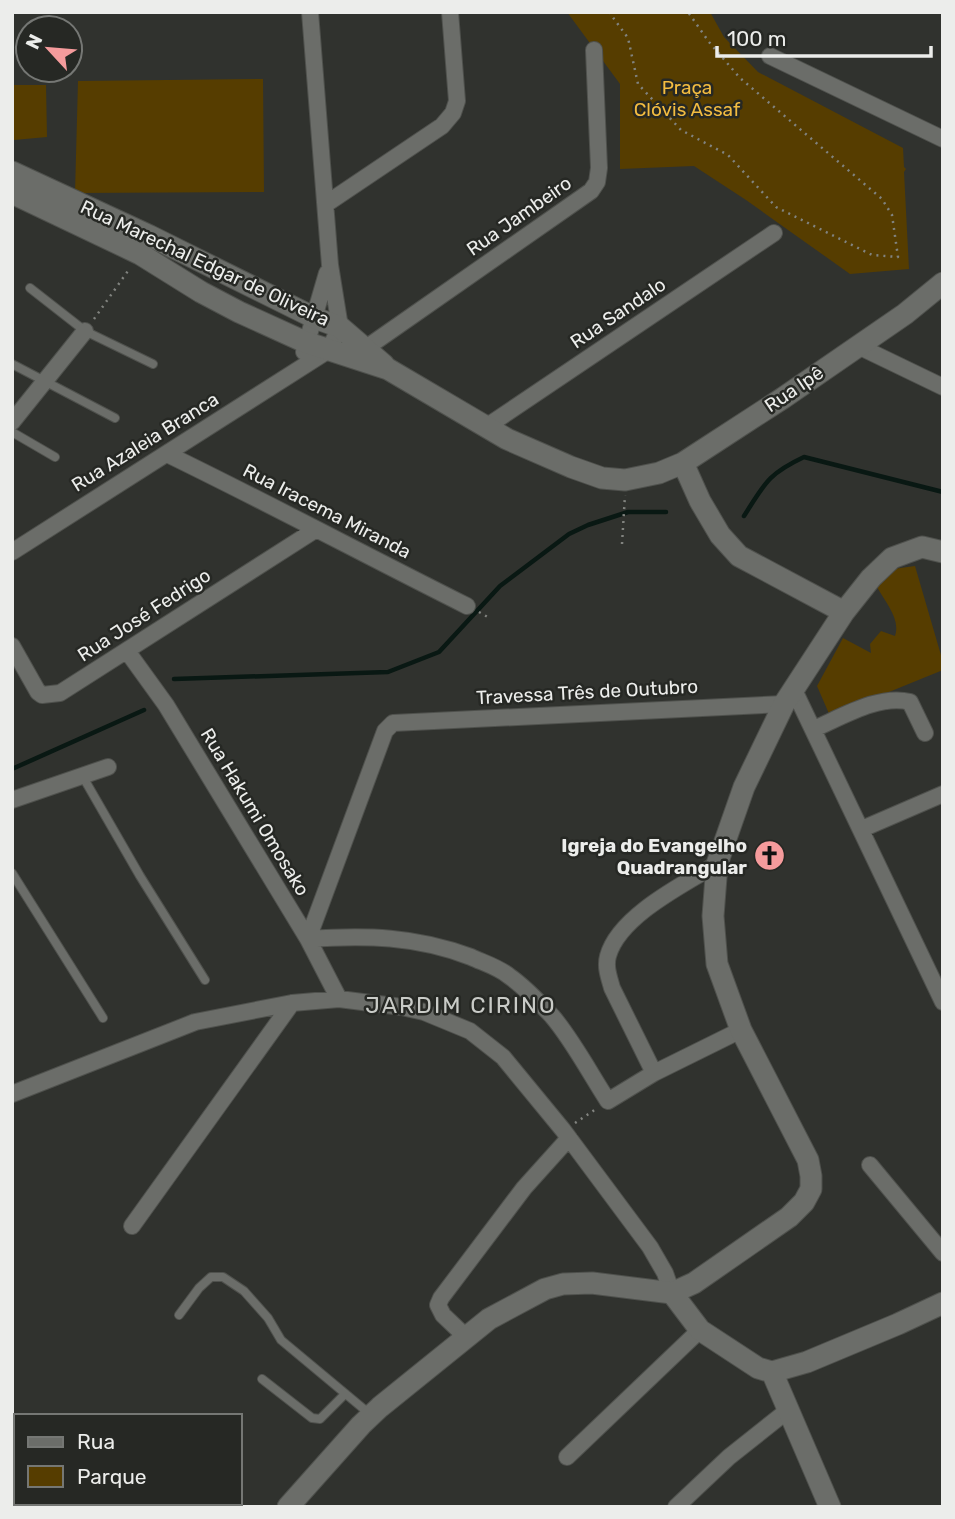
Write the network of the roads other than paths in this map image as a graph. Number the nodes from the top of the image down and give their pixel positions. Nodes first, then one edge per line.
1 (310, 12) edge
2 (450, 12) edge
3 (594, 50) dead end
4 (770, 56) dead end
5 (943, 139) edge
6 (12, 172) edge
7 (14, 198) edge
8 (326, 204) junction
9 (774, 233) dead end
10 (330, 265) junction
11 (943, 283) edge
12 (30, 288) dead end
13 (943, 301) edge
14 (905, 314) junction
15 (315, 318) junction
16 (340, 327) junction
17 (85, 331) junction
18 (305, 342) junction
19 (858, 346) junction
20 (329, 351) junction
21 (361, 353) junction
22 (12, 364) edge
23 (153, 364) dead end
24 (301, 368) junction
25 (46, 383) junction
26 (943, 387) edge
27 (115, 418) dead end
28 (12, 422) edge
29 (486, 427) junction
30 (12, 432) edge
31 (167, 454) junction
32 (55, 457) dead end
33 (683, 463) junction
34 (315, 530) junction
35 (12, 552) edge
36 (943, 552) edge
37 (467, 606) dead end
38 (844, 612) junction
39 (12, 646) edge
40 (127, 651) junction
41 (788, 696) junction
42 (814, 729) junction
43 (925, 733) dead end
44 (108, 767) dead end
45 (83, 777) junction
46 (943, 794) edge
47 (12, 800) edge
48 (862, 830) junction
49 (717, 864) junction
50 (12, 873) edge
51 (307, 939) junction
52 (205, 980) dead end
53 (339, 999) junction
54 (943, 1002) edge
55 (292, 1003) junction
56 (103, 1018) dead end
57 (741, 1030) junction
58 (654, 1073) junction
59 (12, 1094) edge
60 (566, 1134) junction
61 (870, 1165) dead end
62 (132, 1226) dead end
63 (943, 1253) edge
64 (672, 1293) junction
65 (943, 1303) edge
66 (179, 1315) dead end
67 (700, 1330) junction
68 (465, 1336) junction
69 (772, 1372) junction
70 (261, 1378) dead end
71 (345, 1394) junction
72 (787, 1411) junction
73 (371, 1415) junction
74 (567, 1457) dead end
75 (288, 1507) edge
76 (676, 1507) edge
77 (830, 1507) edge

1 - 8 street
2 - 8 street
3 - 21 street, Rua Jambeiro
4 - 5 street
6 - 15 main road, Rua Marechal Edgar de Oliveira
7 - 18 main road, Rua Marechal Edgar de Oliveira
8 - 10 street
9 - 29 street, Rua Sandalo
10 - 15 street
10 - 16 street
11 - 14 main road, Rua Ipê
12 - 17 lane
13 - 14 main road, Rua Ipê
14 - 19 main road, Rua Ipê
15 - 16 main road, Rua Marechal Edgar de Oliveira
15 - 18 street
16 - 20 street
16 - 21 main road, Rua Marechal Edgar de Oliveira
17 - 23 lane
17 - 25 street
18 - 20 main road, Rua Marechal Edgar de Oliveira
18 - 24 street
19 - 26 street
19 - 33 main road, Rua Ipê
20 - 21 main road, Rua Marechal Edgar de Oliveira
20 - 24 street, Rua Azaleia Branca
21 - 29 main road, Rua Marechal Edgar de Oliveira
22 - 25 lane
24 - 31 street, Rua Azaleia Branca
25 - 27 lane
25 - 28 street
29 - 33 main road, Rua Marechal Edgar de Oliveira
30 - 32 lane
31 - 34 street, Rua Iracema Miranda
31 - 35 street, Rua Azaleia Branca
33 - 38 main road
34 - 37 street, Rua Iracema Miranda
34 - 40 street, Rua José Fedrigo
36 - 38 main road
38 - 41 main road
39 - 40 street, Rua José Fedrigo
40 - 51 street, Rua Hakumi Omosako
41 - 42 street
41 - 49 main road
41 - 51 street, Travessa Três de Outubro
42 - 43 street
42 - 48 street
44 - 45 street
45 - 47 street
45 - 52 lane
46 - 48 street
48 - 54 street
49 - 57 main road
49 - 58 street
50 - 56 lane
51 - 53 street, Rua Hakumi Omosako
51 - 58 street
53 - 55 street
53 - 60 street
55 - 59 street
55 - 62 street
57 - 58 street
57 - 64 main road
60 - 64 street
60 - 68 street
61 - 63 street
64 - 67 main road
64 - 68 main road
65 - 69 main road
66 - 71 lane
67 - 69 main road
67 - 74 street
68 - 73 main road
69 - 72 main road
70 - 71 lane
71 - 73 lane
72 - 76 street
72 - 77 main road
73 - 75 main road

